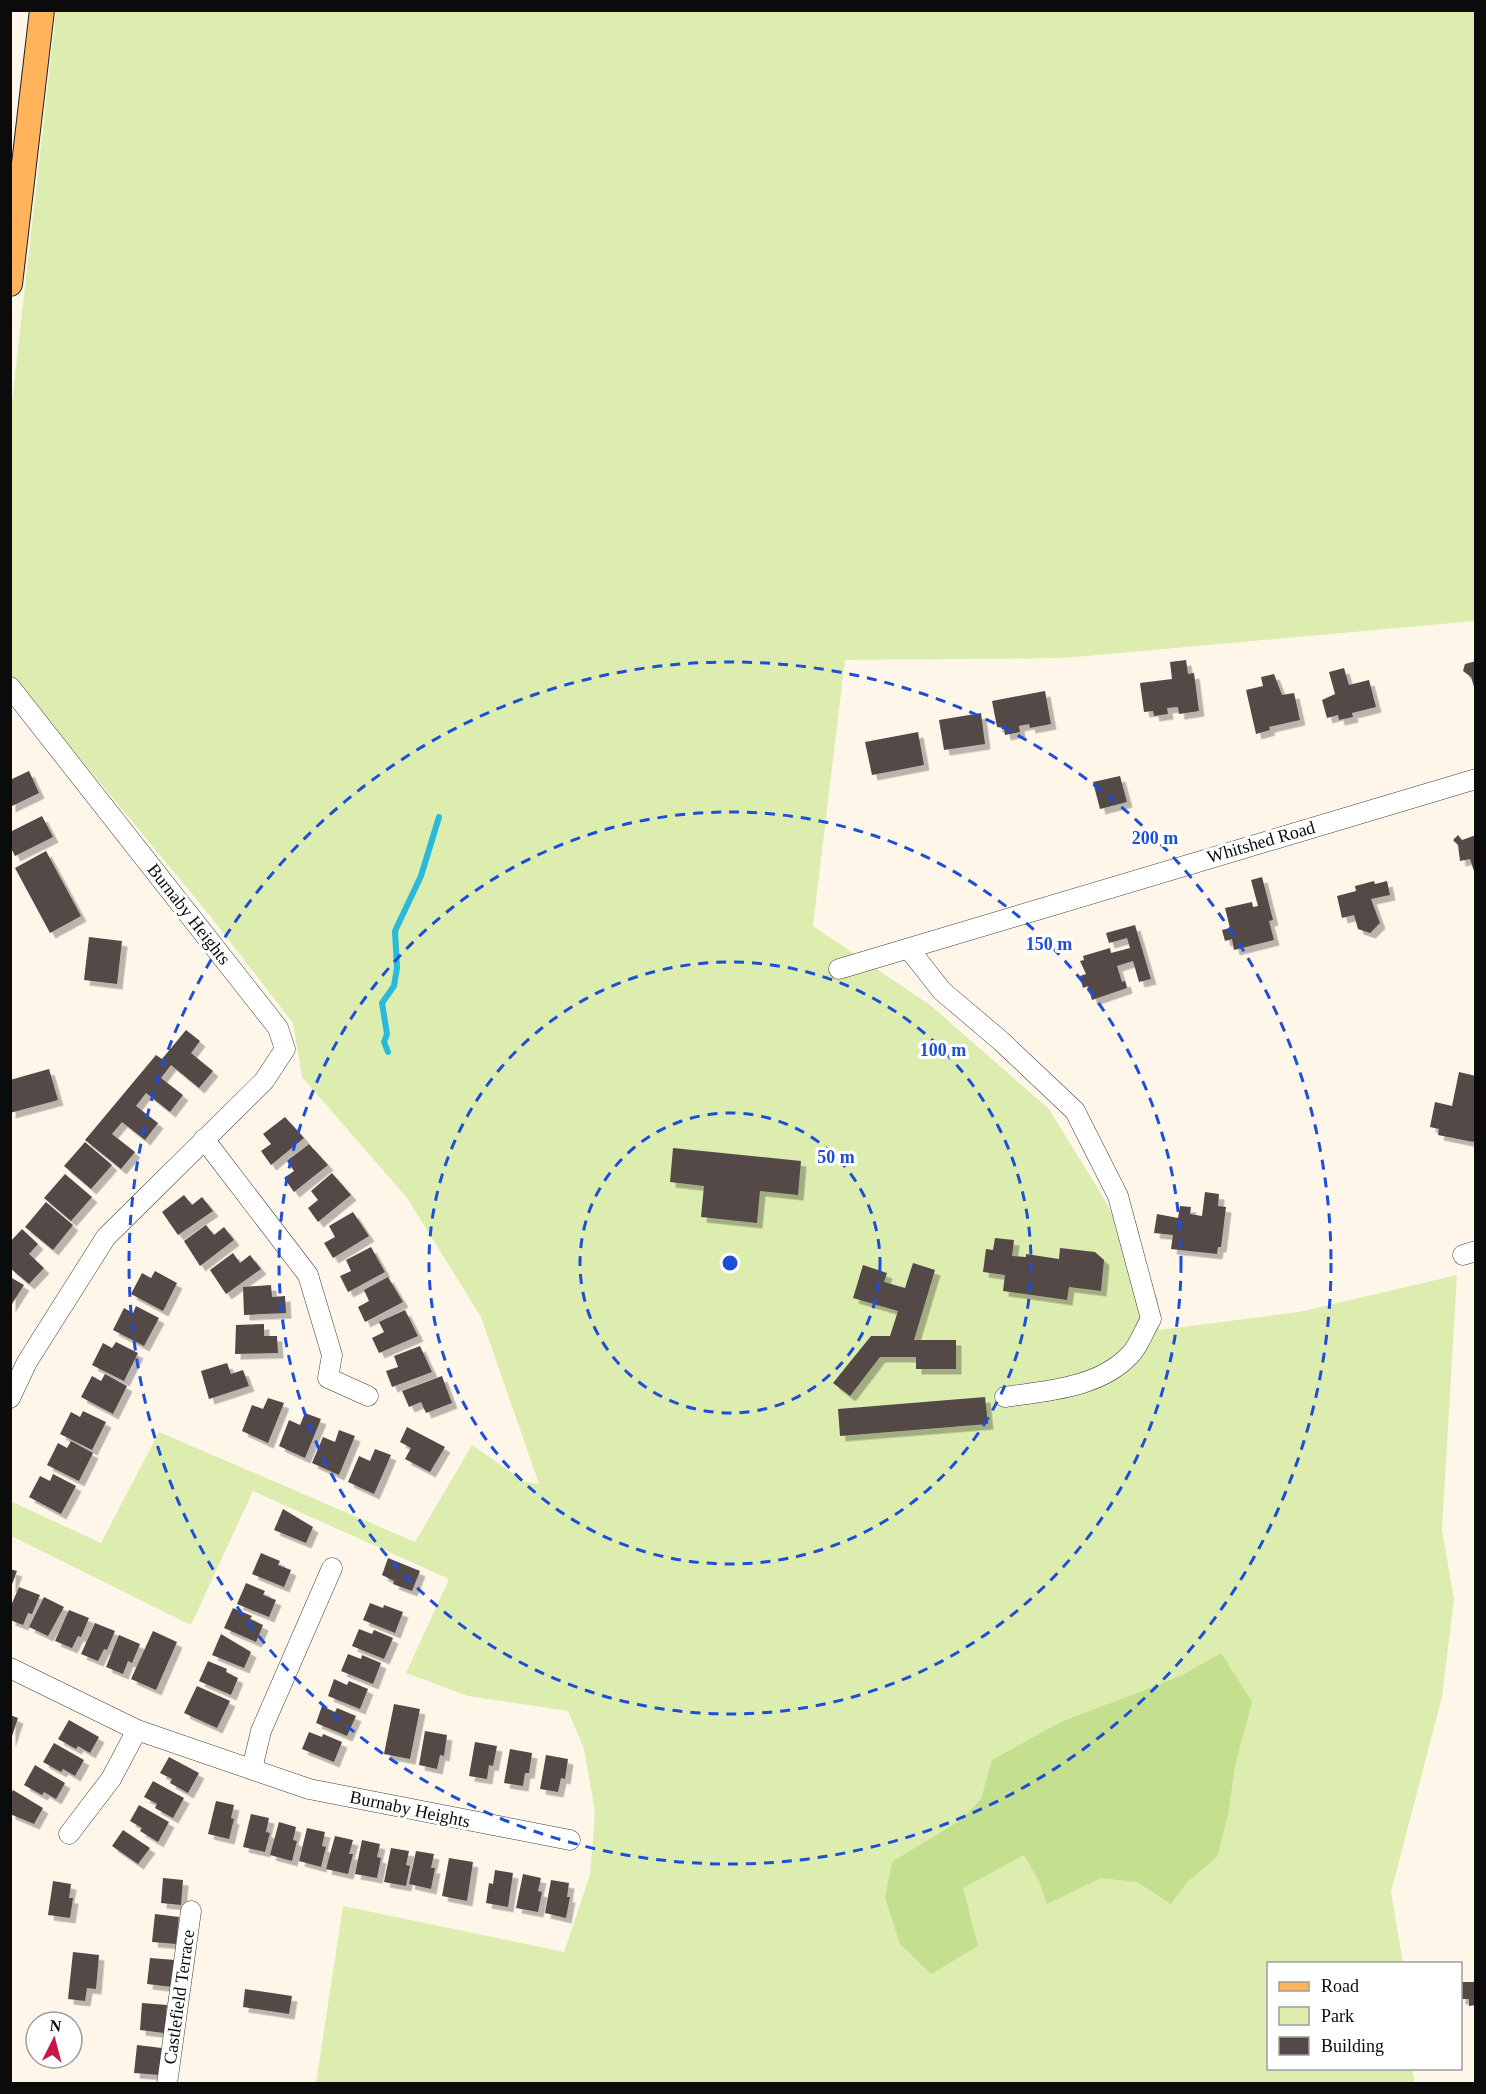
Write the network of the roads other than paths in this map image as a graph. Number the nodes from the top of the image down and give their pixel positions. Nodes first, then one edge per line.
1 (42, 10) edge
2 (11, 284) edge
3 (10, 687) edge
4 (1476, 779) edge
5 (909, 949) junction
6 (839, 969) dead end
7 (204, 1139) junction
8 (368, 1396) dead end
9 (1005, 1397) dead end
10 (10, 1398) edge
11 (332, 1568) dead end
12 (10, 1668) edge
13 (137, 1730) junction
14 (252, 1769) junction
15 (69, 1834) dead end
16 (570, 1840) dead end
17 (191, 1911) dead end
18 (166, 2084) edge

1 - 2 main road
3 - 7 street, Burnaby Heights
4 - 5 street, Whitshed Road
5 - 6 street, Whitshed Road
5 - 9 street
7 - 8 street
7 - 10 street, Burnaby Heights
11 - 14 street
12 - 13 street, Burnaby Heights
13 - 14 street, Burnaby Heights
13 - 15 street
14 - 16 street, Burnaby Heights
17 - 18 street, Castlefield Terrace

